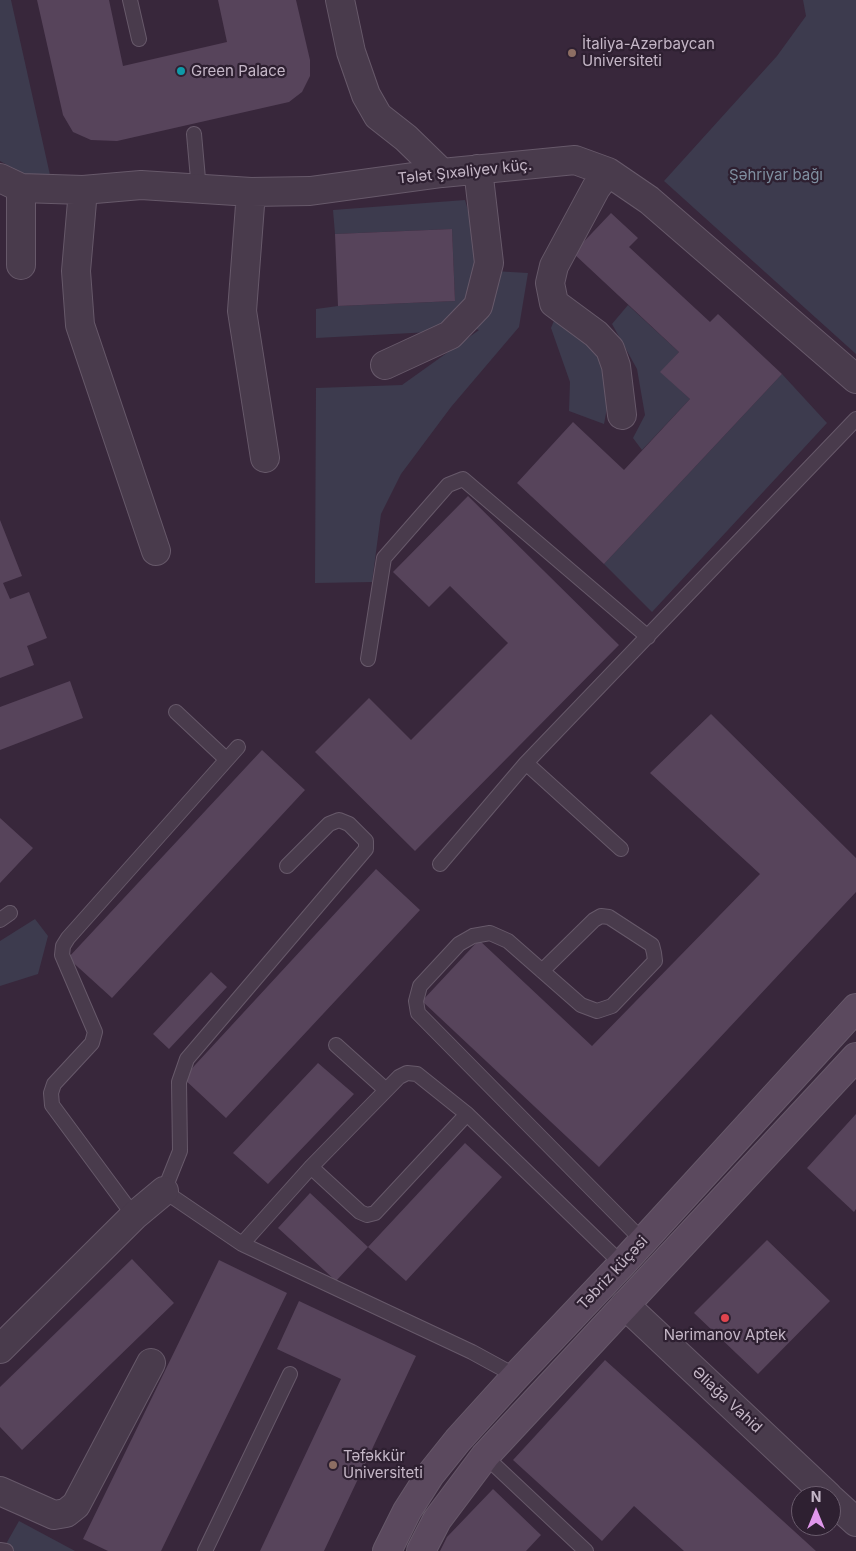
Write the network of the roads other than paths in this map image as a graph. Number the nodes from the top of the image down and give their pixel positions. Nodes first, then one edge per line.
1 (130, 0) edge
2 (340, 0) edge
3 (139, 40) dead end
4 (194, 134) dead end
5 (478, 169) junction
6 (608, 172) junction
7 (442, 173) junction
8 (11, 183) edge
9 (84, 190) junction
10 (199, 190) junction
11 (251, 192) junction
12 (21, 265) dead end
13 (385, 365) dead end
14 (856, 379) edge
15 (622, 415) dead end
16 (856, 419) edge
17 (265, 458) dead end
18 (156, 551) dead end
19 (648, 637) junction
20 (368, 659) dead end
21 (176, 712) dead end
22 (238, 746) dead end
23 (226, 759) junction
24 (526, 763) junction
25 (621, 849) dead end
26 (440, 864) dead end
27 (287, 866) dead end
28 (542, 971) junction
29 (856, 1008) edge
30 (336, 1045) dead end
31 (856, 1057) edge
32 (386, 1090) junction
33 (467, 1114) junction
34 (311, 1167) junction
35 (164, 1191) junction
36 (134, 1216) junction
37 (643, 1241) junction
38 (242, 1244) junction
39 (622, 1264) junction
40 (625, 1305) junction
41 (0, 1349) edge
42 (151, 1363) dead end
43 (290, 1374) dead end
44 (516, 1376) junction
45 (485, 1456) junction
46 (817, 1486) edge
47 (0, 1491) edge
48 (841, 1508) edge
49 (856, 1522) edge
50 (0, 1550) edge
51 (6, 1551) edge
52 (205, 1551) edge
53 (387, 1551) edge
54 (421, 1551) edge
55 (586, 1551) edge

1 - 3 lane
2 - 7 street
4 - 10 lane
5 - 6 street, Tələt Şıxəliyev küç.
5 - 7 street, Tələt Şıxəliyev küç.
5 - 13 street
6 - 14 street, Tələt Şıxəliyev küç.
6 - 15 street
7 - 11 street, Tələt Şıxəliyev küç.
8 - 9 street, Tələt Şıxəliyev küç.
8 - 12 street
9 - 10 street, Tələt Şıxəliyev küç.
9 - 18 street
10 - 11 street, Tələt Şıxəliyev küç.
11 - 17 street
16 - 19 lane
19 - 20 lane
19 - 24 lane
21 - 23 lane
22 - 23 lane
23 - 36 lane
24 - 25 lane
24 - 26 lane
27 - 35 lane
28 - 28 lane
28 - 37 lane
29 - 37 main road, Təbriz küçəsi
30 - 32 lane
31 - 40 main road, Təbriz küçəsi
32 - 33 lane
32 - 34 lane
33 - 34 lane
33 - 39 lane
34 - 38 lane
35 - 36 street
35 - 38 lane
36 - 41 street
37 - 39 main road, Təbriz küçəsi
38 - 44 lane
39 - 44 main road, Təbriz küçəsi
40 - 45 main road, Təbriz küçəsi
40 - 46 street, Əliağa Vahid
42 - 47 street
43 - 52 lane
44 - 53 main road, Təbriz küçəsi
45 - 54 main road, Təbriz küçəsi
45 - 55 lane
48 - 49 street
50 - 51 lane

